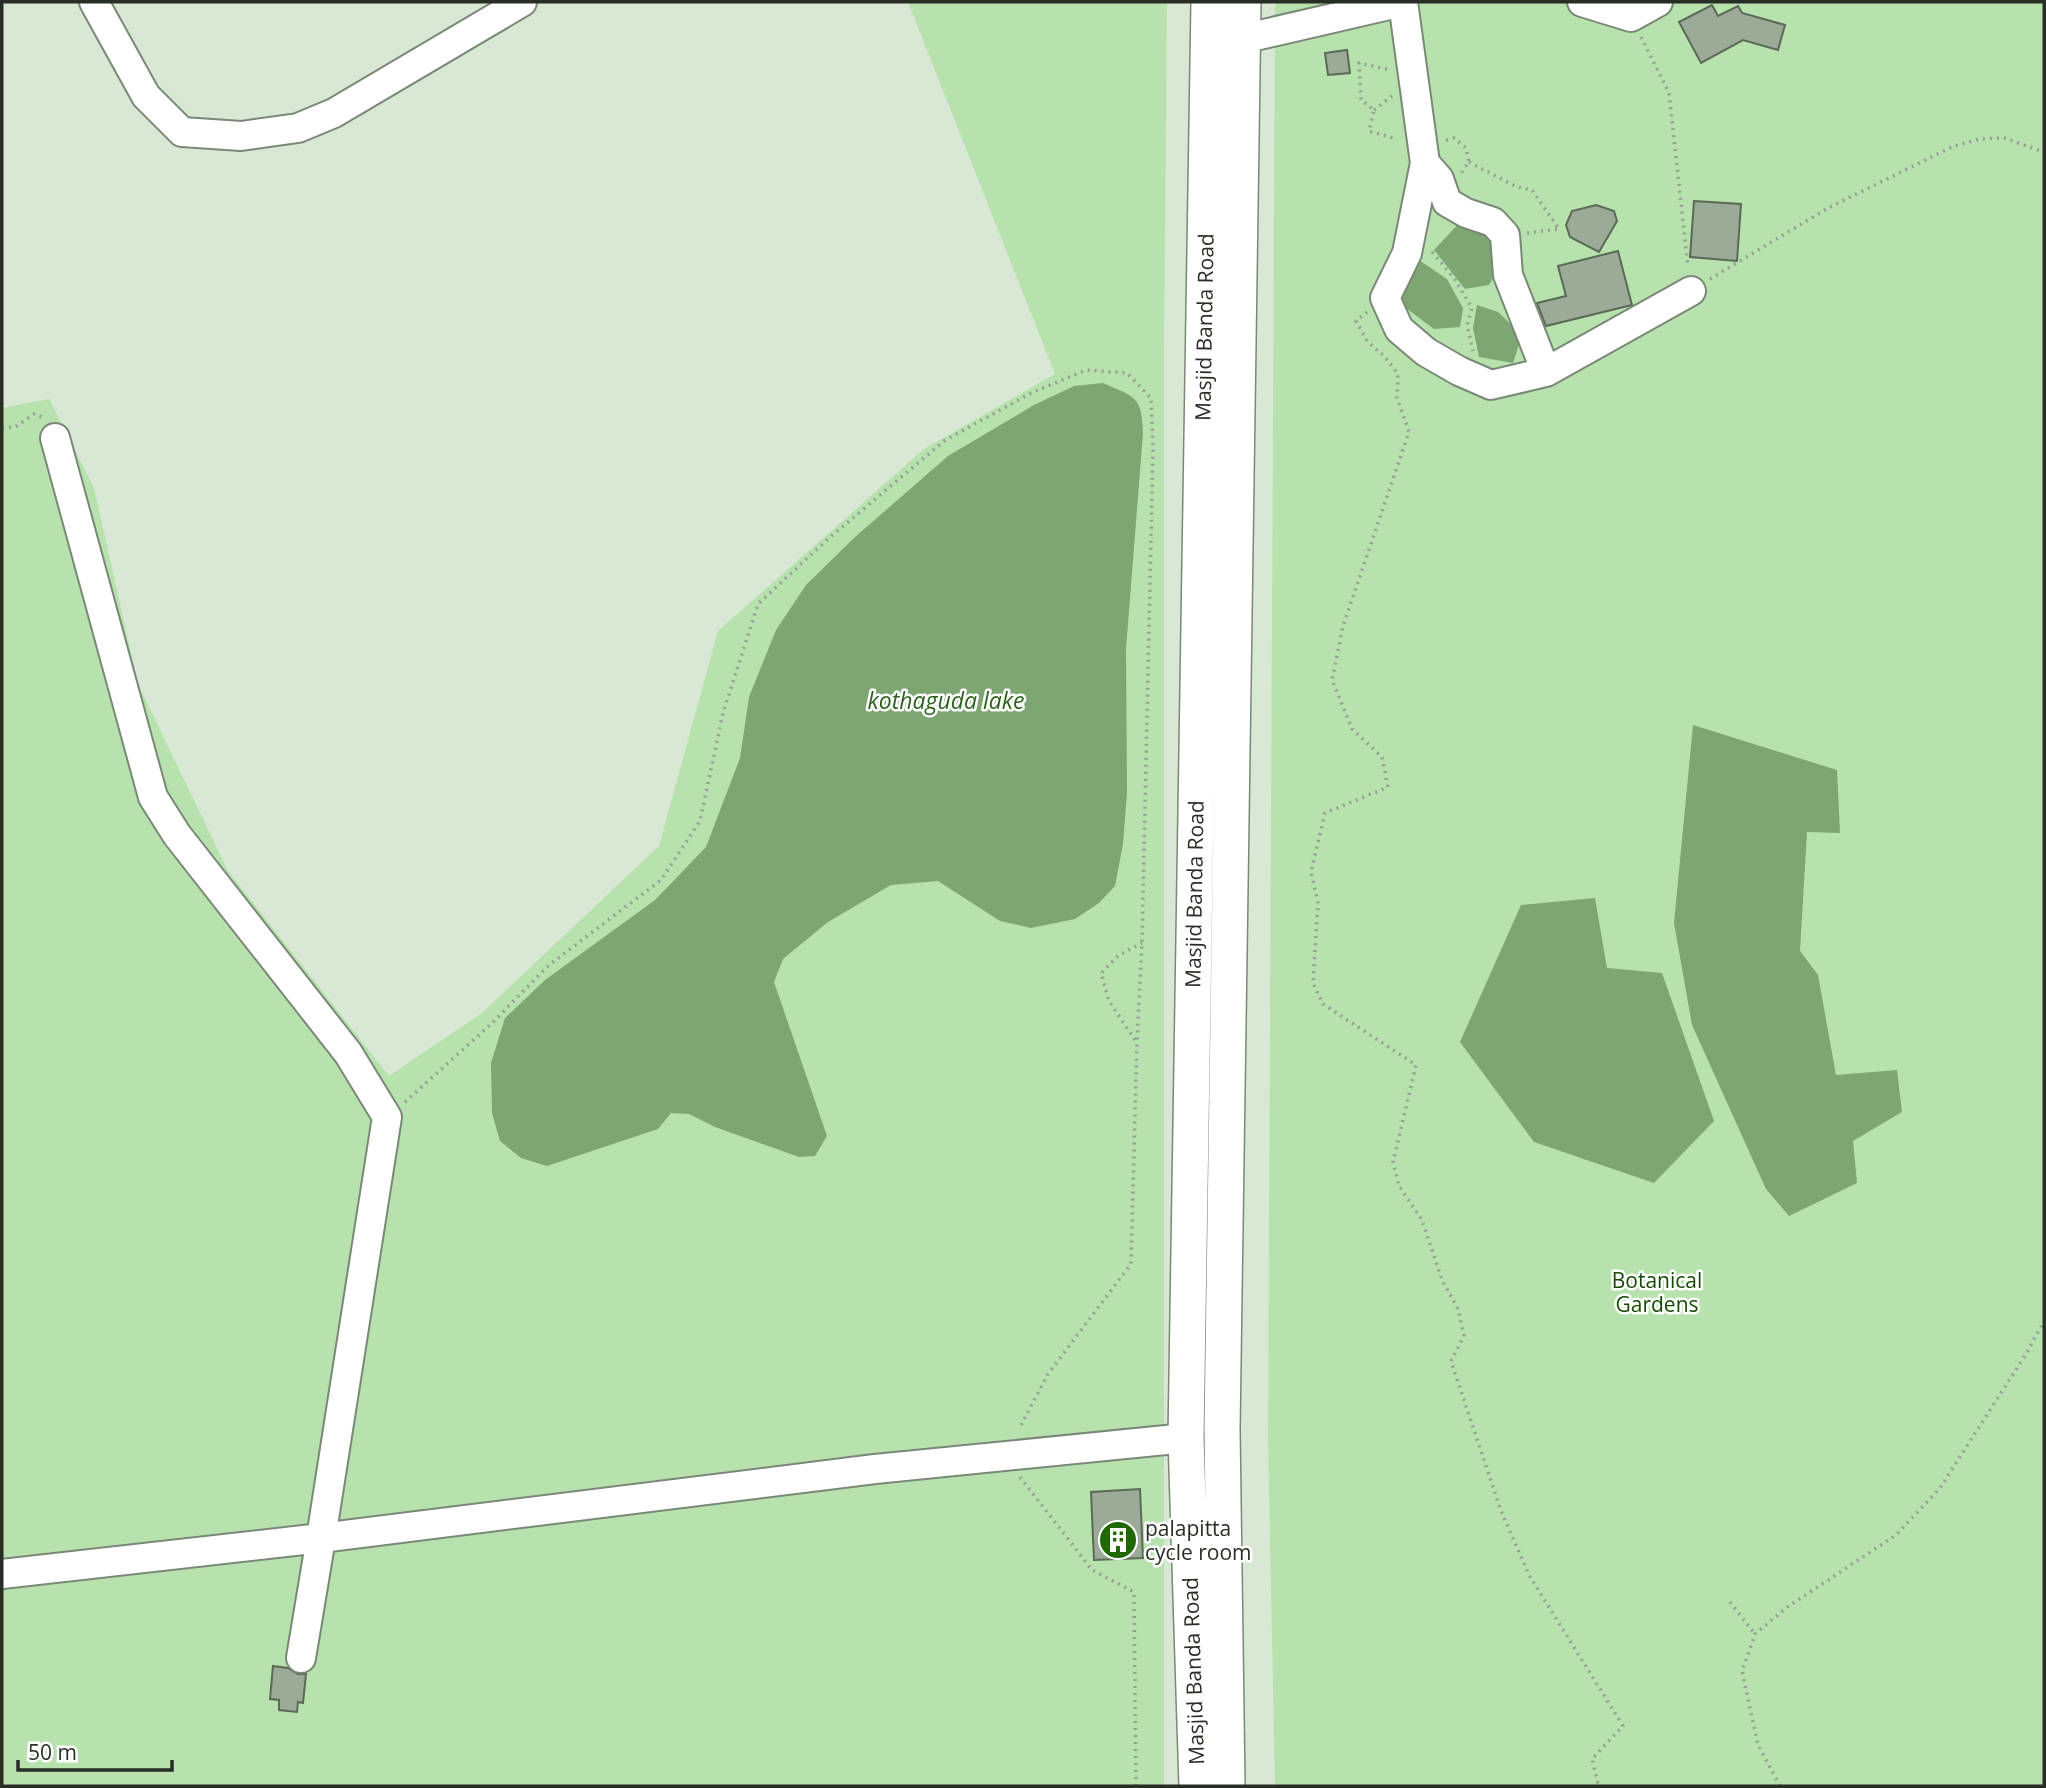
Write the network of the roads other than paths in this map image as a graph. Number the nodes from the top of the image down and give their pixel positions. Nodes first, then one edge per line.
1 (94, 2) edge
2 (522, 2) edge
3 (1209, 2) edge
4 (1222, 2) edge
5 (1242, 2) edge
6 (1402, 2) edge
7 (1582, 2) edge
8 (1658, 2) edge
9 (1242, 39) junction
10 (1208, 138) junction
11 (1424, 155) junction
12 (1691, 291) road end
13 (1546, 372) junction
14 (55, 438) road end
15 (1186, 1438) junction
16 (321, 1538) junction
17 (2, 1574) edge
18 (301, 1658) dead end
19 (1197, 1786) edge
20 (1227, 1786) edge

1 - 2 street
3 - 10 main road, Masjid Banda Road
4 - 10 main road
5 - 9 main road, Masjid Banda Road
6 - 9 street
6 - 11 street
7 - 8 street
9 - 20 main road, Masjid Banda Road
10 - 15 main road, Masjid Banda Road
11 - 13 street
11 - 13 street
12 - 13 street
14 - 16 street
15 - 16 street
15 - 19 main road, Masjid Banda Road
16 - 17 street
16 - 18 street

